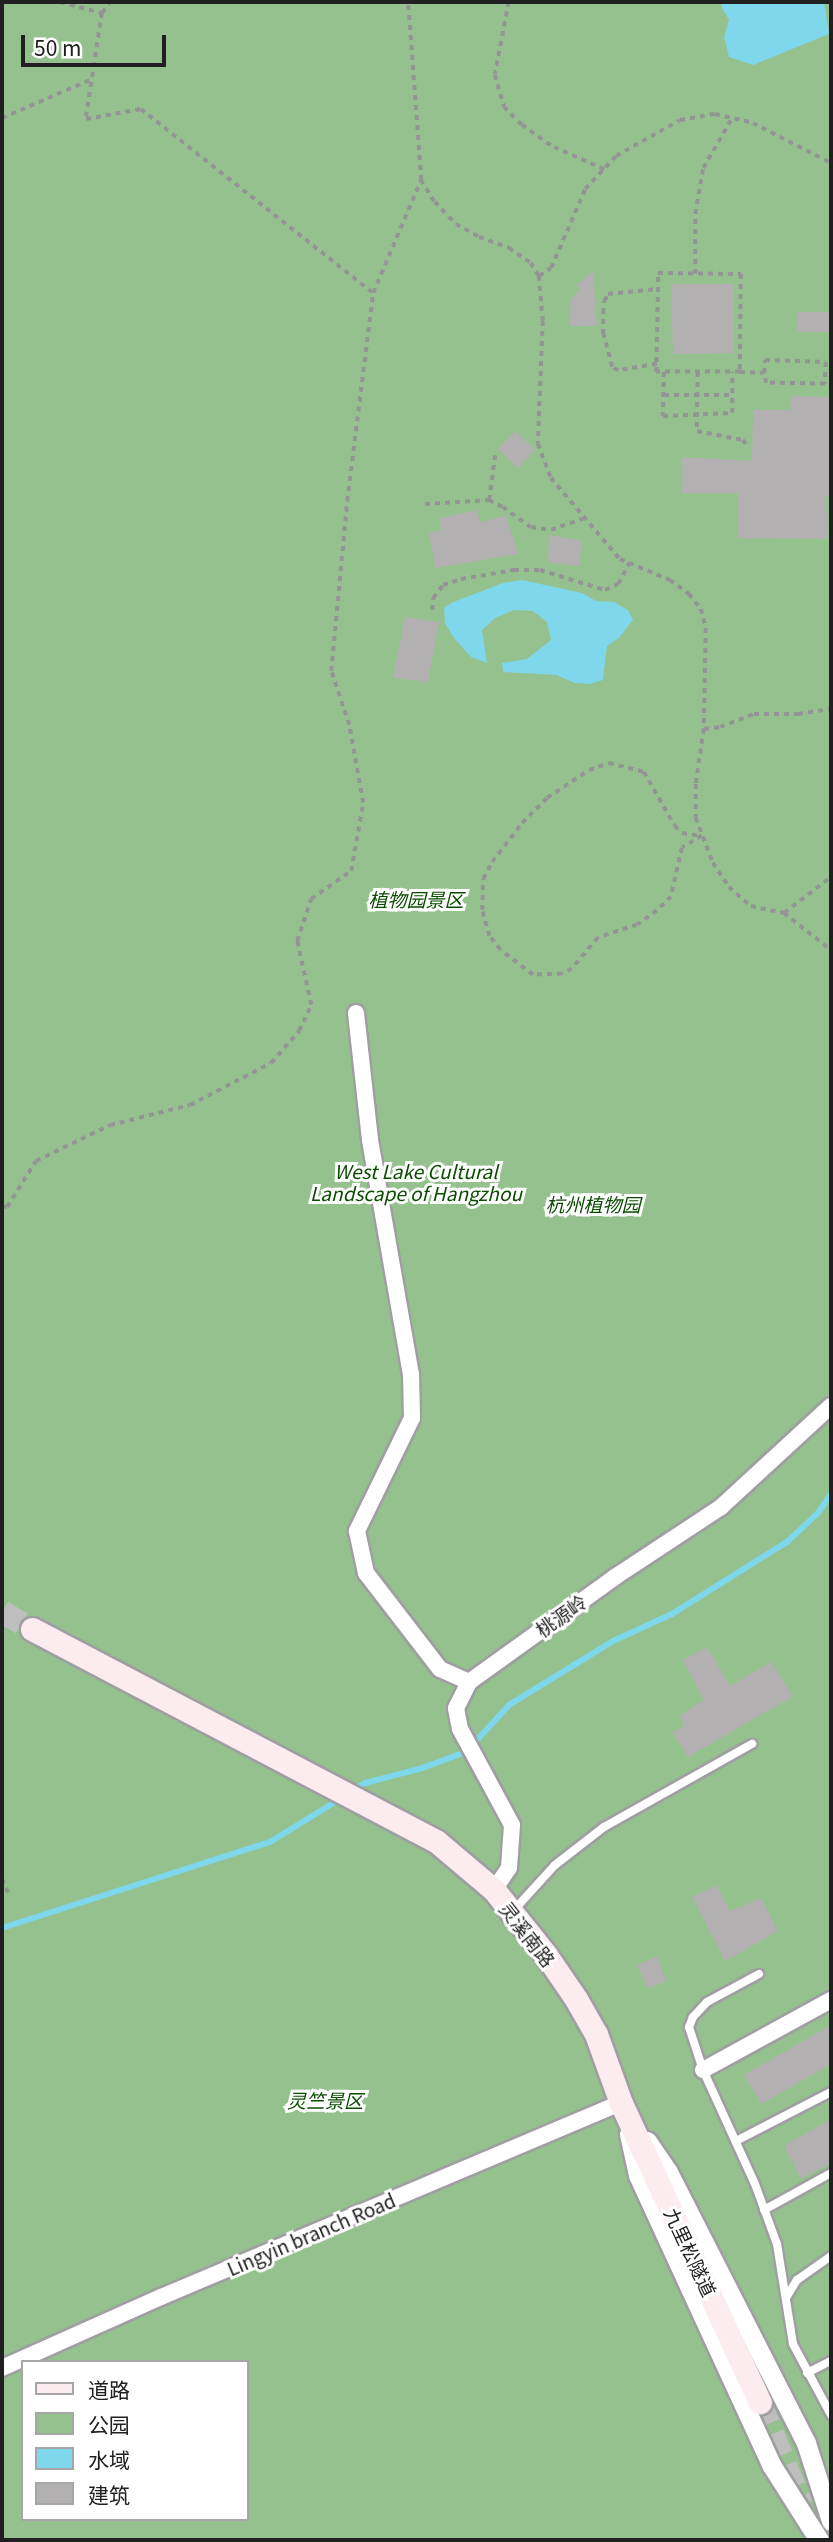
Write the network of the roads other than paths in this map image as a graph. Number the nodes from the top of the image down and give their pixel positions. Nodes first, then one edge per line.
1 (356, 1013) dead end
2 (831, 1406) edge
3 (32, 1629) tunnel mouth
4 (468, 1682) junction
5 (752, 1744) dead end
6 (494, 1890) junction
7 (512, 1912) junction
8 (759, 1974) dead end
9 (831, 2000) edge
10 (703, 2070) junction
11 (831, 2092) edge
12 (621, 2103) junction
13 (736, 2141) junction
14 (831, 2173) edge
15 (764, 2210) junction
16 (831, 2256) edge
17 (786, 2298) junction
18 (831, 2361) edge
19 (2, 2368) edge
20 (807, 2372) junction
21 (760, 2402) tunnel mouth
22 (831, 2415) edge
23 (831, 2521) edge
24 (819, 2540) edge

1 - 4 street
2 - 4 street, 桃源岭
3 - 6 main road, 灵溪南路
4 - 6 street
5 - 7 lane
6 - 7 main road, 灵溪南路
7 - 12 main road, 灵溪南路
8 - 10 lane
9 - 10 street
10 - 13 lane
11 - 13 lane
12 - 19 street, Lingyin branch Road
12 - 21 main road, 九里松隧道
12 - 23 street
12 - 24 street
13 - 15 lane
14 - 15 lane
15 - 17 lane
16 - 17 lane
17 - 20 lane
18 - 20 lane
20 - 22 lane

